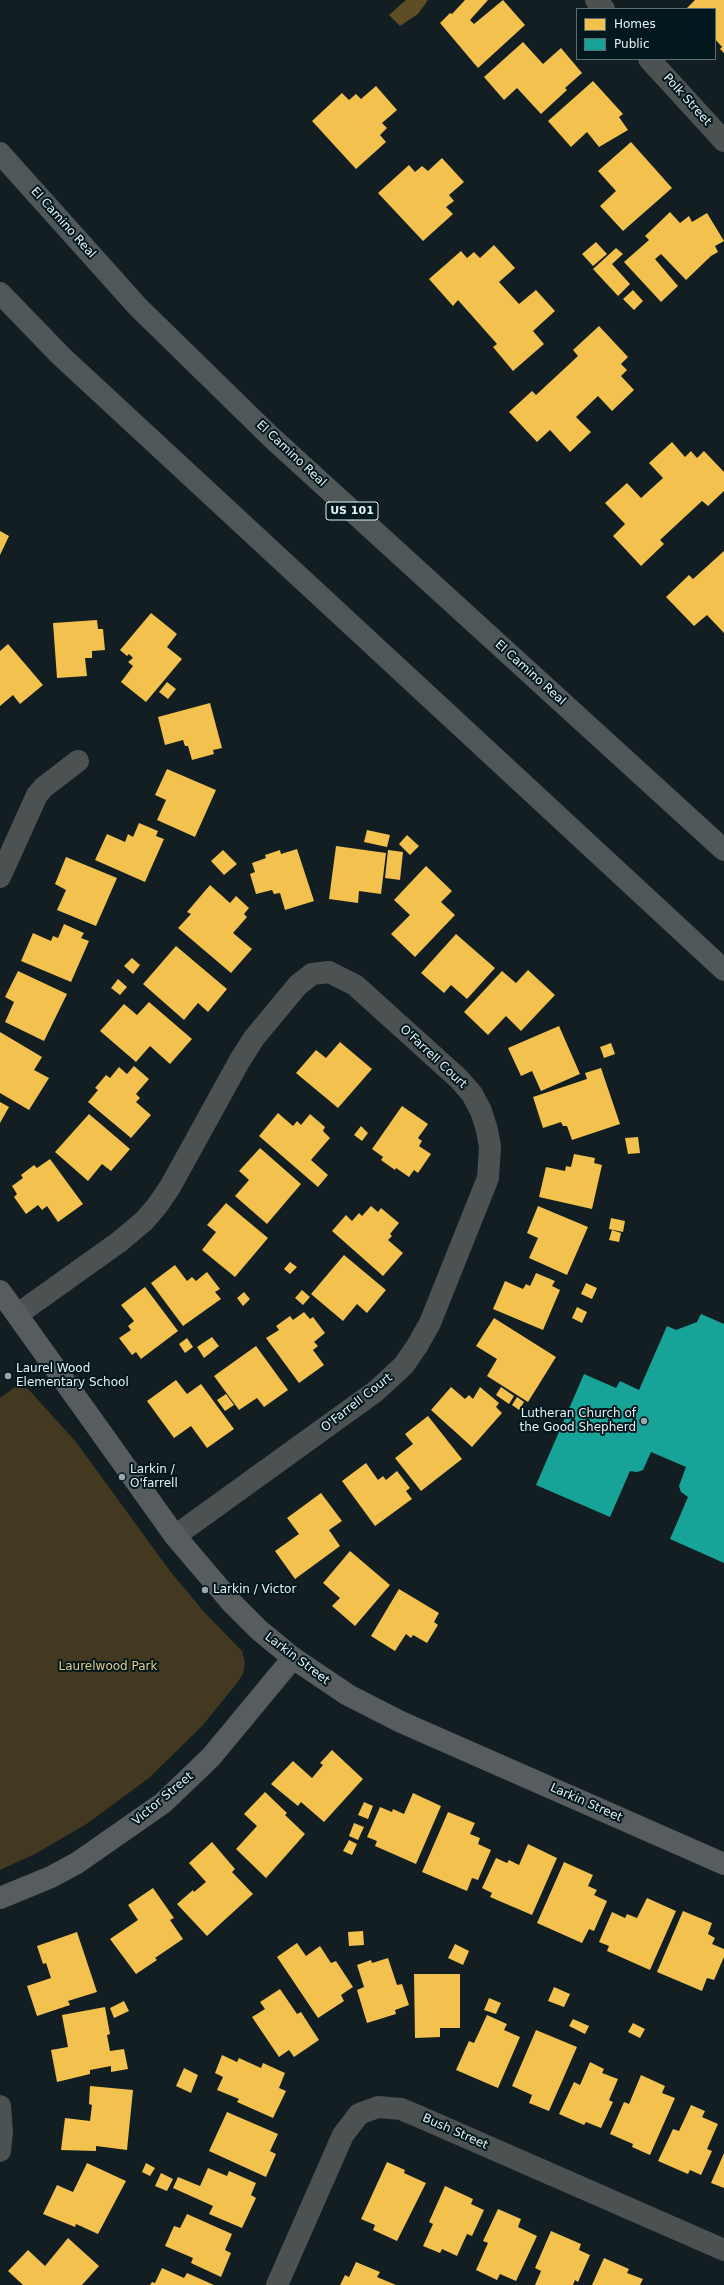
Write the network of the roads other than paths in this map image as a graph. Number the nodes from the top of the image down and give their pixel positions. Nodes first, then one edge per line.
1 (596, 0) edge
2 (603, 8) edge
3 (650, 60) edge
4 (724, 141) edge
5 (0, 153) edge
6 (0, 293) edge
7 (78, 761) dead end
8 (724, 850) edge
9 (0, 876) edge
10 (724, 970) edge
11 (0, 1291) edge
12 (18, 1314) junction
13 (175, 1536) junction
14 (293, 1658) junction
15 (724, 1864) edge
16 (0, 1898) edge
17 (0, 2106) edge
18 (0, 2151) edge
19 (724, 2250) edge
20 (277, 2285) edge

1 - 2 street
3 - 4 street, Polk Street
5 - 8 highway, El Camino Real / US 101
6 - 10 highway
7 - 9 street
11 - 12 street, Larkin Street
12 - 13 street, Larkin Street
12 - 13 street, O'Farrell Court
13 - 14 street, Larkin Street
14 - 15 street, Larkin Street
14 - 16 street, Victor Street
17 - 18 street
19 - 20 street, Bush Street

